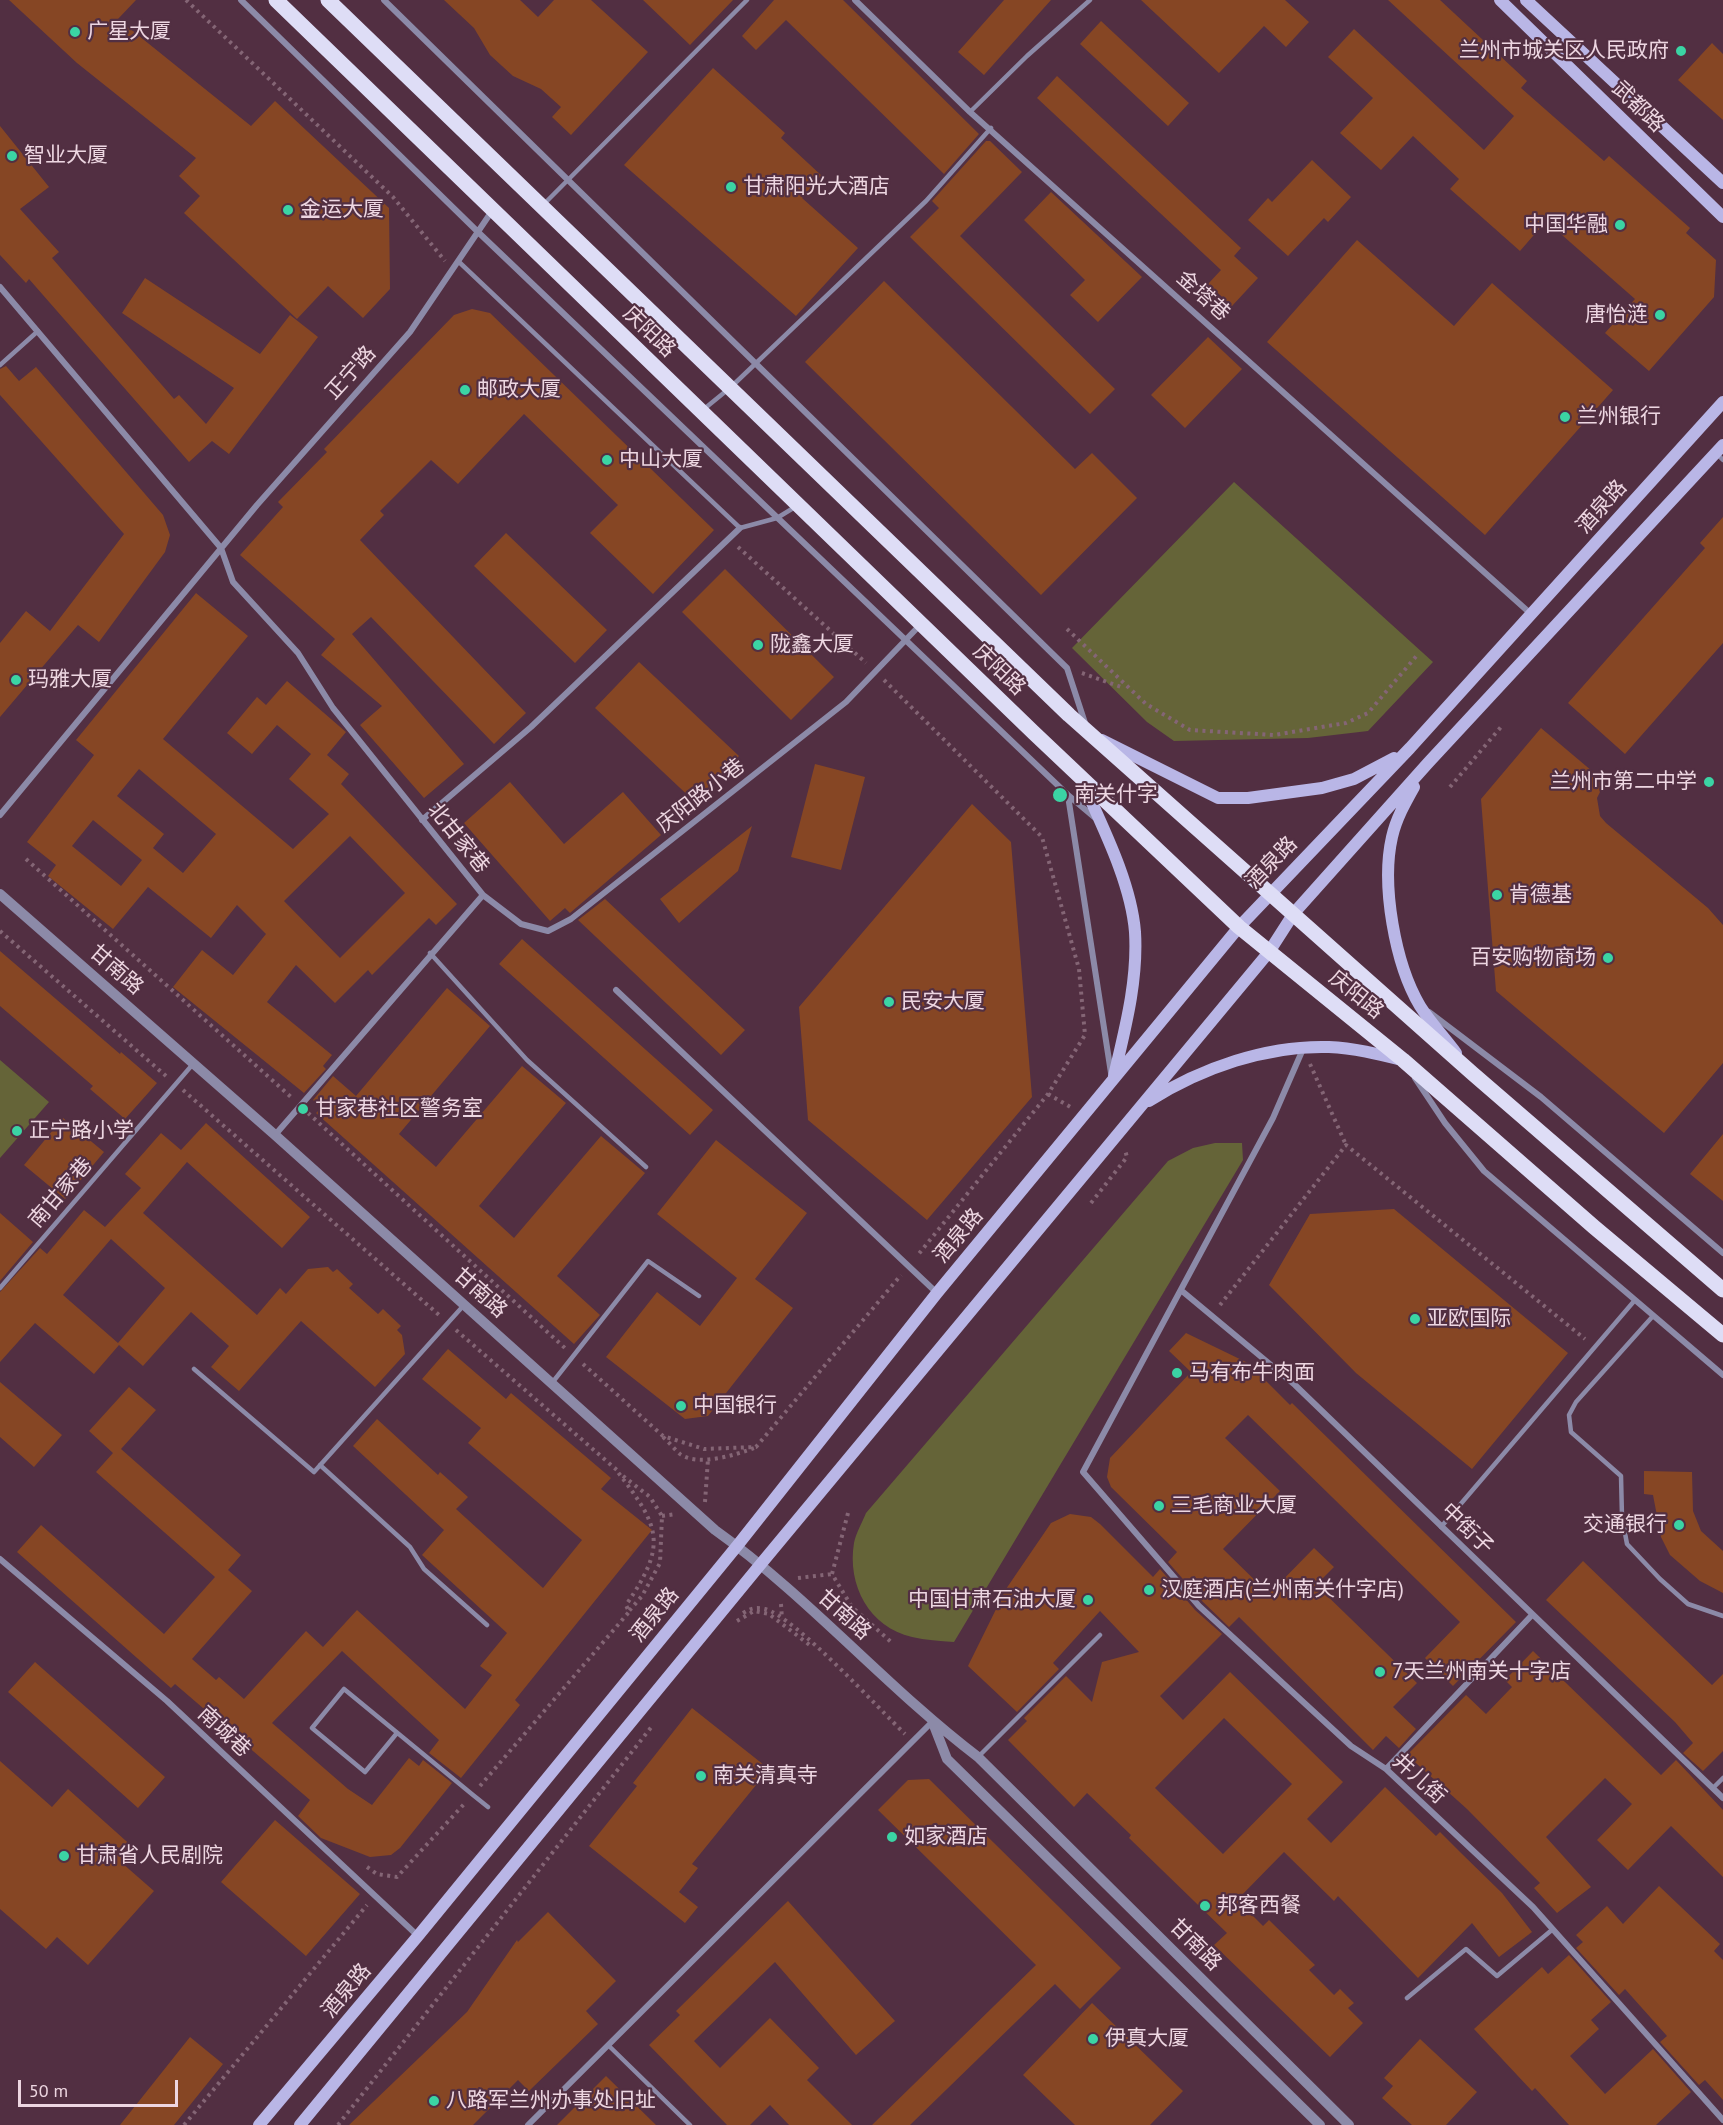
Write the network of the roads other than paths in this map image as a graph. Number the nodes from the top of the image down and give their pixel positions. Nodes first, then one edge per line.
1 (241, 0) edge
2 (276, 0) edge
3 (328, 0) edge
4 (384, 0) edge
5 (747, 0) edge
6 (855, 0) edge
7 (1090, 0) edge
8 (1526, 0) edge
9 (1509, 3) edge
10 (970, 112) junction
11 (991, 128) junction
12 (568, 180) junction
13 (1723, 183) edge
14 (542, 207) junction
15 (492, 211) junction
16 (1723, 217) edge
17 (478, 232) junction
18 (458, 261) junction
19 (0, 287) edge
20 (38, 331) junction
21 (756, 363) junction
22 (0, 365) edge
23 (731, 387) junction
24 (1723, 402) edge
25 (701, 412) junction
26 (1721, 453) edge
27 (798, 505) junction
28 (777, 518) junction
29 (740, 528) junction
30 (222, 548) junction
31 (1532, 614) junction
32 (921, 624) junction
33 (907, 639) junction
34 (1088, 733) junction
35 (1410, 748) junction
36 (1428, 763) junction
37 (1079, 774) junction
38 (1068, 795) junction
39 (0, 815) edge
40 (422, 820) junction
41 (1100, 822) junction
42 (0, 894) edge
43 (1269, 894) junction
44 (483, 895) junction
45 (1294, 913) junction
46 (1239, 927) junction
47 (430, 952) junction
48 (1269, 952) junction
49 (616, 990) dead end
50 (1420, 1006) junction
51 (1303, 1048) junction
52 (1403, 1060) junction
53 (194, 1064) junction
54 (1472, 1073) junction
55 (1112, 1081) junction
56 (1138, 1108) junction
57 (275, 1135) junction
58 (646, 1167) dead end
59 (1723, 1253) edge
60 (0, 1288) edge
61 (1723, 1290) edge
62 (1182, 1291) junction
63 (937, 1293) junction
64 (699, 1296) dead end
65 (1635, 1300) junction
66 (464, 1305) junction
67 (1653, 1316) junction
68 (1723, 1335) edge
69 (194, 1369) dead end
70 (1723, 1375) edge
71 (552, 1383) junction
72 (320, 1466) junction
73 (1442, 1527) junction
74 (737, 1546) junction
75 (0, 1559) edge
76 (760, 1565) junction
77 (1532, 1615) junction
78 (1723, 1616) edge
79 (486, 1625) dead end
80 (1100, 1635) dead end
81 (932, 1722) junction
82 (397, 1733) junction
83 (978, 1757) junction
84 (1386, 1769) junction
85 (1723, 1778) edge
86 (1713, 1788) junction
87 (1723, 1798) edge
88 (488, 1807) dead end
89 (1553, 1929) junction
90 (418, 1936) junction
91 (1407, 1998) dead end
92 (608, 2045) junction
93 (1723, 2120) edge
94 (259, 2125) edge
95 (300, 2125) edge
96 (528, 2125) edge
97 (690, 2125) edge
98 (1320, 2125) edge
99 (1349, 2125) edge

1 - 17 street
2 - 15 main road, 庆阳路
3 - 14 main road, 庆阳路
4 - 12 street
5 - 12 lane
6 - 10 street, 金塔巷
7 - 10 lane
8 - 13 main road, 武都路
9 - 16 main road, 武都路
10 - 11 street, 金塔巷
11 - 21 lane
11 - 31 street, 金塔巷
12 - 14 lane
12 - 21 street
14 - 23 main road, 庆阳路
15 - 17 street, 正宁路
15 - 25 main road, 庆阳路
17 - 18 street, 正宁路
17 - 28 street
18 - 29 lane
18 - 30 street, 正宁路
19 - 20 street
20 - 22 lane
20 - 30 street
21 - 23 lane
21 - 34 street
23 - 25 lane
23 - 34 main road, 庆阳路
24 - 31 main road, 酒泉路
25 - 27 main road, 庆阳路
26 - 36 main road
27 - 28 lane
27 - 32 main road, 庆阳路
28 - 29 lane
28 - 33 street
29 - 40 street
30 - 39 street, 正宁路
30 - 40 street, 北甘家巷
31 - 35 main road, 酒泉路
32 - 33 street, 庆阳路小巷
32 - 37 main road, 庆阳路
33 - 38 street
33 - 44 street, 庆阳路小巷
34 - 35 main road
34 - 43 main road, 庆阳路
35 - 43 main road, 酒泉路
36 - 45 main road
36 - 50 main road
37 - 41 main road
37 - 46 main road, 庆阳路
38 - 41 street
38 - 55 street
40 - 44 street, 北甘家巷
41 - 55 main road
42 - 53 street, 甘南路
43 - 45 main road, 庆阳路
43 - 46 main road, 酒泉路
44 - 47 street, 北甘家巷
45 - 48 main road
45 - 54 main road, 庆阳路
46 - 48 main road, 庆阳路
46 - 55 main road, 酒泉路
47 - 57 street, 北甘家巷
47 - 58 lane
48 - 52 main road, 庆阳路
48 - 56 main road
49 - 63 street
50 - 54 main road
50 - 59 street
51 - 52 main road
51 - 56 main road
51 - 62 street
52 - 65 street
52 - 68 main road, 庆阳路
53 - 57 street, 甘南路
53 - 60 lane, 南甘家巷
54 - 61 main road, 庆阳路
55 - 63 main road, 酒泉路
56 - 76 main road
57 - 66 street, 甘南路
62 - 73 street, 中街子
62 - 84 street, 井儿街
63 - 74 main road, 酒泉路
64 - 71 lane
65 - 67 street
65 - 73 lane
66 - 71 street, 甘南路
66 - 72 lane
67 - 70 street
67 - 78 lane
69 - 72 lane
71 - 74 street, 甘南路
72 - 79 lane
73 - 77 street, 中街子
74 - 76 street, 甘南路
74 - 90 main road, 酒泉路
75 - 90 street, 南城巷
76 - 81 street, 甘南路
76 - 95 main road
77 - 84 street
77 - 86 street, 中街子
80 - 83 lane
81 - 83 street, 甘南路
81 - 92 street
81 - 98 street, 甘南路
82 - 82 lane
82 - 88 lane
83 - 99 street, 甘南路
84 - 89 street, 井儿街
85 - 86 lane
86 - 87 street, 中街子
89 - 91 lane
89 - 93 street, 井儿街
90 - 94 main road, 酒泉路
92 - 96 street
92 - 97 lane

